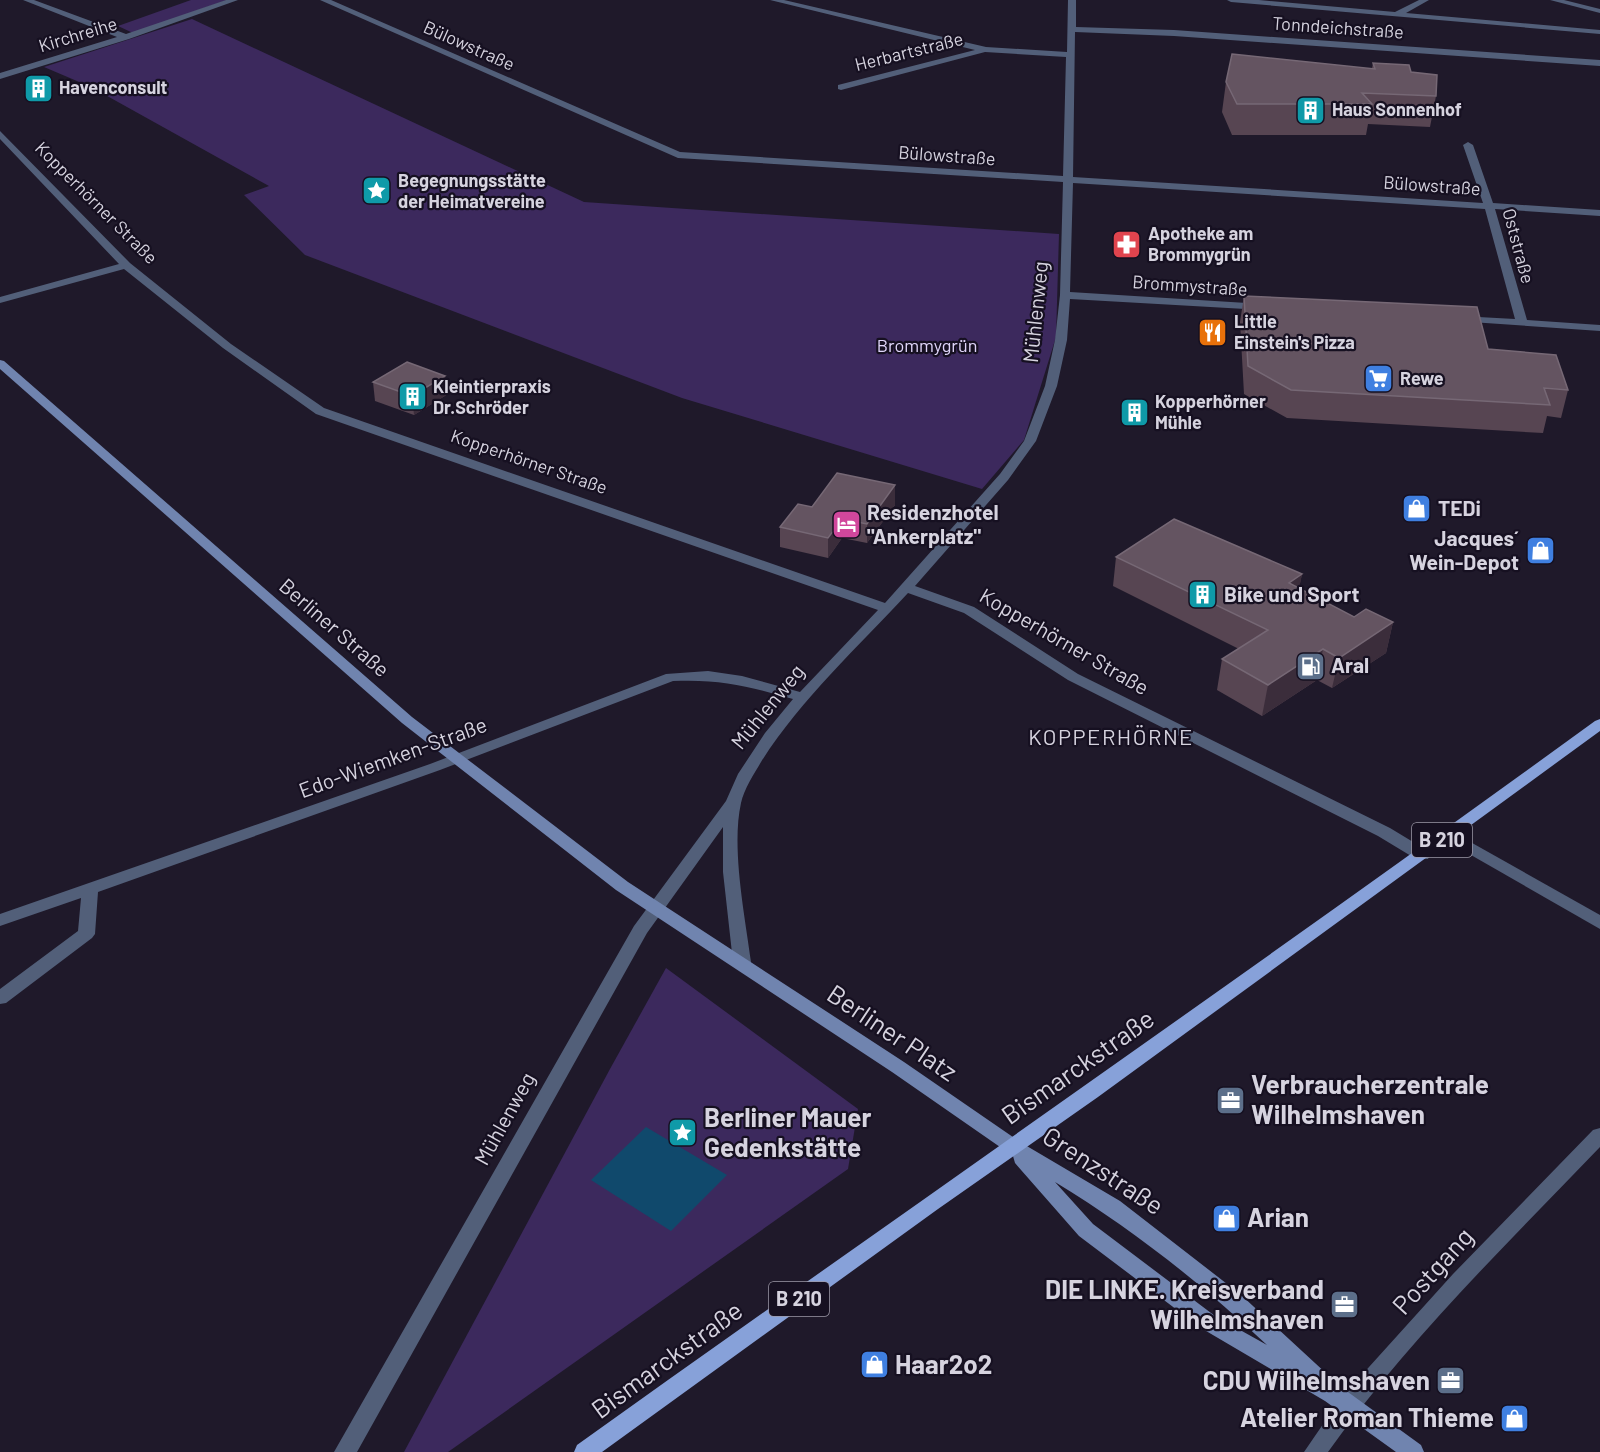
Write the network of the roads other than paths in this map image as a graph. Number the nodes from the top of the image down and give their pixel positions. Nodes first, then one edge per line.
1 (27, 0) edge
2 (234, 0) edge
3 (324, 0) edge
4 (774, 0) edge
5 (1072, 0) edge
6 (1231, 0) edge
7 (1425, 0) edge
8 (1554, 0) edge
9 (1600, 10) edge
10 (1397, 14) junction
11 (1073, 29) junction
12 (1600, 32) edge
13 (126, 37) junction
14 (986, 50) junction
15 (1071, 55) junction
16 (1600, 63) edge
17 (0, 76) edge
18 (841, 87) dead end
19 (0, 134) edge
20 (1467, 145) dead end
21 (1069, 180) junction
22 (1490, 206) junction
23 (1600, 213) edge
24 (126, 265) junction
25 (1065, 295) junction
26 (0, 300) edge
27 (1280, 308) edge
28 (1453, 319) edge
29 (1522, 323) junction
30 (1600, 328) edge
31 (0, 363) edge
32 (906, 588) junction
33 (887, 608) junction
34 (803, 697) junction
35 (1600, 724) edge
36 (456, 759) junction
37 (733, 802) junction
38 (1449, 835) junction
39 (1422, 855) junction
40 (90, 889) junction
41 (655, 908) junction
42 (0, 920) edge
43 (1600, 923) edge
44 (742, 962) junction
45 (0, 998) edge
46 (1600, 1134) edge
47 (1013, 1147) junction
48 (1341, 1400) junction
49 (345, 1452) edge
50 (585, 1452) edge
51 (1315, 1452) edge
52 (1413, 1452) edge

1 - 13 street
2 - 13 street, Kirchreihe
3 - 21 street, Bülowstraße
4 - 14 street, Herbartstraße
5 - 11 street, Mühlenweg
6 - 10 street
7 - 10 street
8 - 9 street
10 - 12 street
11 - 15 street, Mühlenweg
11 - 16 street, Tonndeichstraße
13 - 17 street, Kirchreihe
14 - 15 street, Herbartstraße
14 - 18 street, Herbartstraße
15 - 21 street, Mühlenweg
19 - 24 street, Kopperhörner Straße
20 - 22 street, Oststraße
21 - 22 street, Bülowstraße
21 - 25 street, Mühlenweg
22 - 23 street, Bülowstraße
22 - 29 street, Oststraße
24 - 26 street
24 - 33 street, Kopperhörner Straße
25 - 27 street, Brommystraße
25 - 32 street, Mühlenweg
28 - 29 street
29 - 30 street
31 - 36 main road, Berliner Straße
32 - 33 street, Mühlenweg
32 - 39 street, Kopperhörner Straße
33 - 34 street, Mühlenweg
34 - 36 street, Edo-Wiemken-Straße
34 - 37 street, Mühlenweg
35 - 38 main road, Bismarckstraße / B 210
36 - 40 street, Edo-Wiemken-Straße
36 - 41 main road, Berliner Straße
37 - 41 street, Mühlenweg
37 - 44 street
38 - 39 main road, Bismarckstraße / B 210
38 - 43 street
39 - 47 main road, Bismarckstraße / B 210
40 - 42 street, Edo-Wiemken-Straße
40 - 45 street
41 - 44 main road, Berliner Platz
41 - 49 street, Mühlenweg
44 - 47 main road, Berliner Platz
46 - 48 street, Postgang
47 - 48 main road, Grenzstraße
47 - 48 main road, Grenzstraße
47 - 50 main road, Bismarckstraße / B 210
48 - 51 street, Postgang
48 - 52 main road, Grenzstraße

